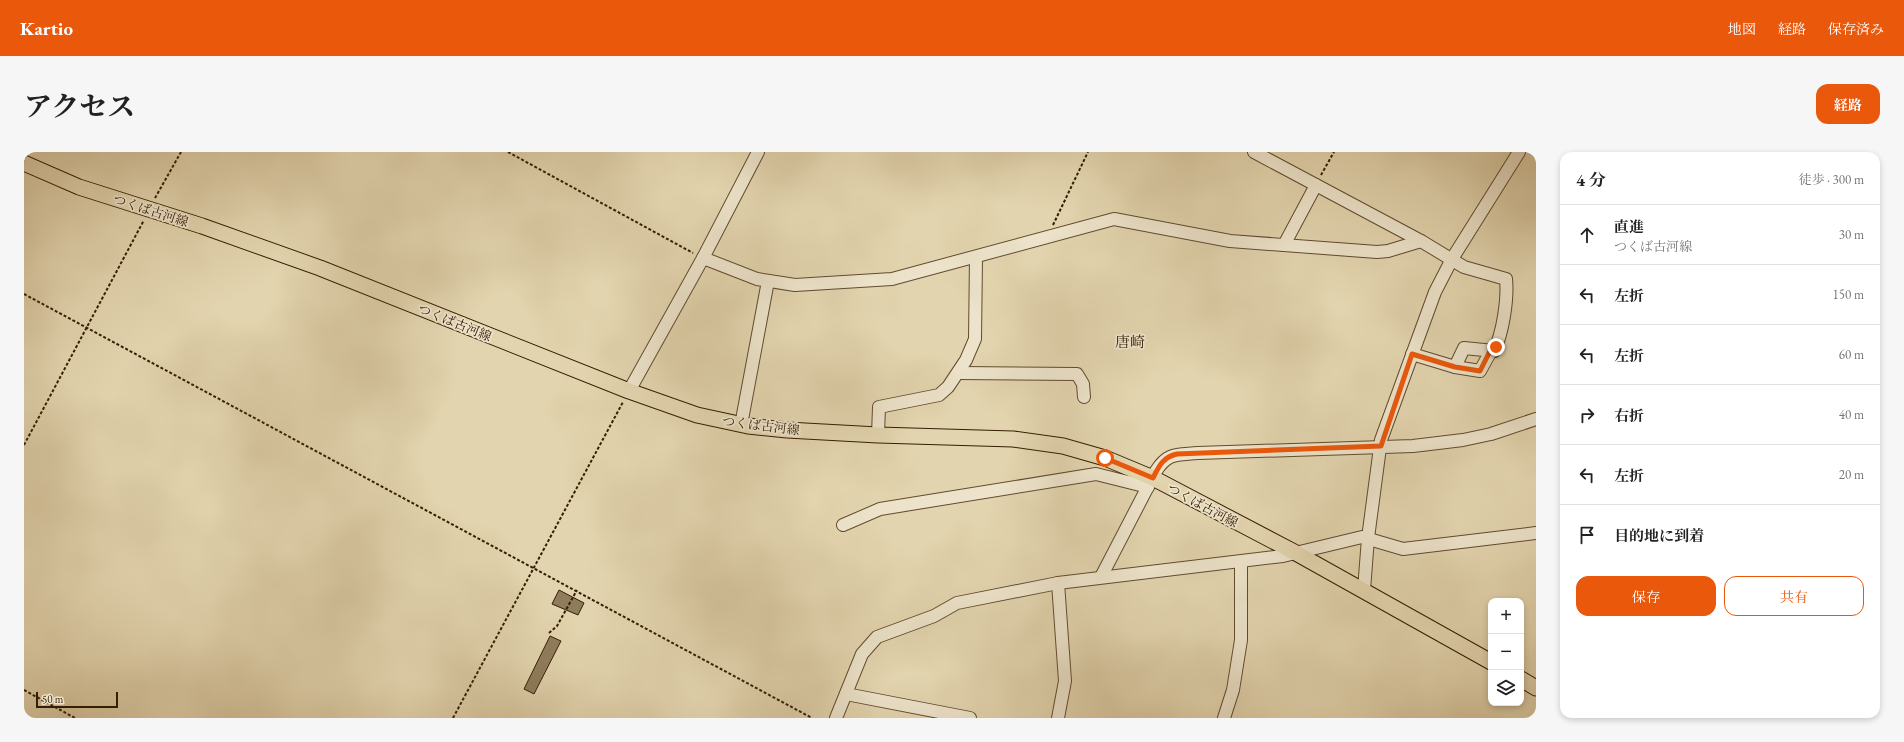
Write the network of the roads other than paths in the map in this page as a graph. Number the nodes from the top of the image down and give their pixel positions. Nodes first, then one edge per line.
1 (758, 152) edge
2 (1254, 152) edge
3 (1519, 152) edge
4 (24, 163) edge
5 (1316, 185) junction
6 (1421, 241) junction
7 (1284, 245) junction
8 (976, 257) junction
9 (703, 258) junction
10 (1452, 259) junction
11 (768, 281) junction
12 (1490, 351) junction
13 (1412, 354) junction
14 (1455, 367) junction
15 (958, 373) junction
16 (629, 391) junction
17 (1084, 397) dead end
18 (1536, 419) edge
19 (741, 424) junction
20 (878, 435) junction
21 (1381, 446) junction
22 (1151, 483) junction
23 (844, 525) dead end
24 (1536, 533) edge
25 (1368, 538) junction
26 (1296, 553) junction
27 (1241, 562) junction
28 (1101, 577) junction
29 (1058, 583) junction
30 (1364, 590) junction
31 (1488, 660) edge
32 (1524, 681) edge
33 (1536, 688) edge
34 (846, 694) junction
35 (836, 718) edge
36 (970, 718) edge
37 (1058, 718) edge
38 (1224, 718) edge

1 - 9 street
2 - 5 street
3 - 10 street
4 - 16 main road, つくば古河線
5 - 6 street
5 - 7 street
6 - 7 street
6 - 10 street
7 - 8 street
8 - 11 street
8 - 15 street
9 - 11 street
9 - 16 street
10 - 12 street
10 - 13 street
11 - 19 street
12 - 14 street
12 - 14 street
13 - 14 street
13 - 21 street
15 - 17 street
15 - 20 street
16 - 19 main road, つくば古河線
18 - 21 street
19 - 20 main road, つくば古河線
20 - 22 main road, つくば古河線
21 - 22 street
21 - 25 street
22 - 23 street
22 - 26 main road, つくば古河線
22 - 28 street
24 - 25 street
25 - 26 street
25 - 30 street
26 - 27 street
26 - 30 main road, つくば古河線
27 - 28 street
27 - 38 street
28 - 29 street
29 - 34 street
29 - 37 street
30 - 31 main road, つくば古河線
32 - 33 main road
34 - 35 street
34 - 36 street

